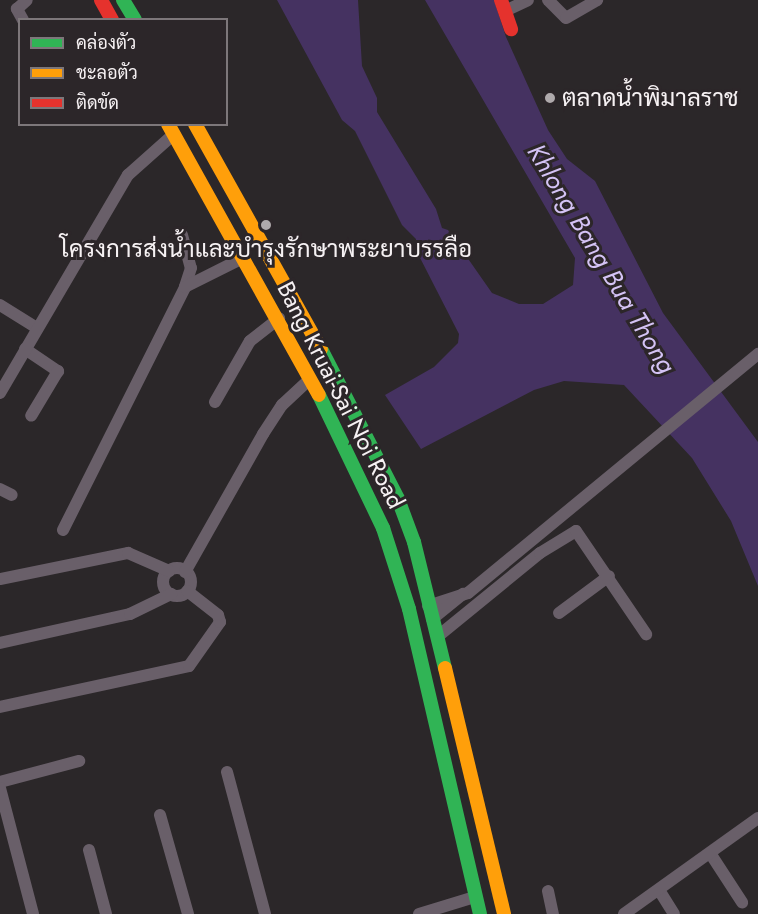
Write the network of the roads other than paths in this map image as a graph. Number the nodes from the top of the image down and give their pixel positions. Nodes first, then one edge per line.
1 (27, 0) edge
2 (100, 0) edge
3 (123, 0) edge
4 (528, 0) edge
5 (548, 0) edge
6 (597, 0) edge
7 (504, 5) edge
8 (18, 10) edge
9 (111, 18) edge
10 (134, 18) edge
11 (511, 29) dead end
12 (196, 126) edge
13 (171, 129) edge
14 (182, 235) dead end
15 (243, 258) junction
16 (185, 287) junction
17 (0, 305) edge
18 (279, 318) junction
19 (37, 328) junction
20 (25, 349) junction
21 (758, 354) edge
22 (310, 379) junction
23 (0, 393) edge
24 (215, 402) dead end
25 (31, 416) dead end
26 (0, 489) edge
27 (12, 495) dead end
28 (63, 530) dead end
29 (169, 571) junction
30 (185, 572) junction
31 (609, 576) junction
32 (0, 579) edge
33 (187, 591) junction
34 (171, 594) junction
35 (430, 612) junction
36 (559, 613) dead end
37 (646, 634) dead end
38 (438, 637) junction
39 (0, 643) edge
40 (0, 707) edge
41 (79, 761) dead end
42 (227, 772) dead end
43 (0, 782) edge
44 (0, 788) edge
45 (160, 814) dead end
46 (758, 818) edge
47 (89, 850) dead end
48 (710, 853) junction
49 (659, 890) junction
50 (548, 891) dead end
51 (475, 897) junction
52 (742, 902) dead end
53 (33, 914) edge
54 (106, 914) edge
55 (188, 914) edge
56 (265, 914) edge
57 (419, 914) edge
58 (480, 914) edge
59 (504, 914) edge
60 (553, 914) edge
61 (624, 914) edge
62 (674, 914) edge

1 - 8 street
2 - 9 main road
3 - 10 main road
4 - 7 street
5 - 6 street
7 - 11 main road
12 - 35 main road, Bang Kruai-Sai Noi Road
13 - 15 main road, Bang Kruai-Sai Noi Road
13 - 19 street
14 - 16 street
15 - 16 street
15 - 18 main road, Bang Kruai-Sai Noi Road
16 - 28 street
17 - 19 street
18 - 22 main road, Bang Kruai-Sai Noi Road
18 - 24 street
19 - 20 street
20 - 23 street
20 - 25 street
21 - 35 street
22 - 30 street
22 - 51 main road, Bang Kruai-Sai Noi Road
26 - 27 street
29 - 30 street
29 - 32 street
29 - 34 street
30 - 33 street
31 - 36 street
31 - 37 street
31 - 38 street
33 - 34 street
33 - 40 street
34 - 39 street
35 - 38 main road, Bang Kruai-Sai Noi Road
38 - 59 main road, Bang Kruai-Sai Noi Road
41 - 43 street
42 - 56 street
44 - 53 street
45 - 55 street
46 - 48 street
47 - 54 street
48 - 49 street
48 - 52 street
49 - 61 street
49 - 62 street
50 - 60 street
51 - 57 street
51 - 58 main road, Bang Kruai-Sai Noi Road

